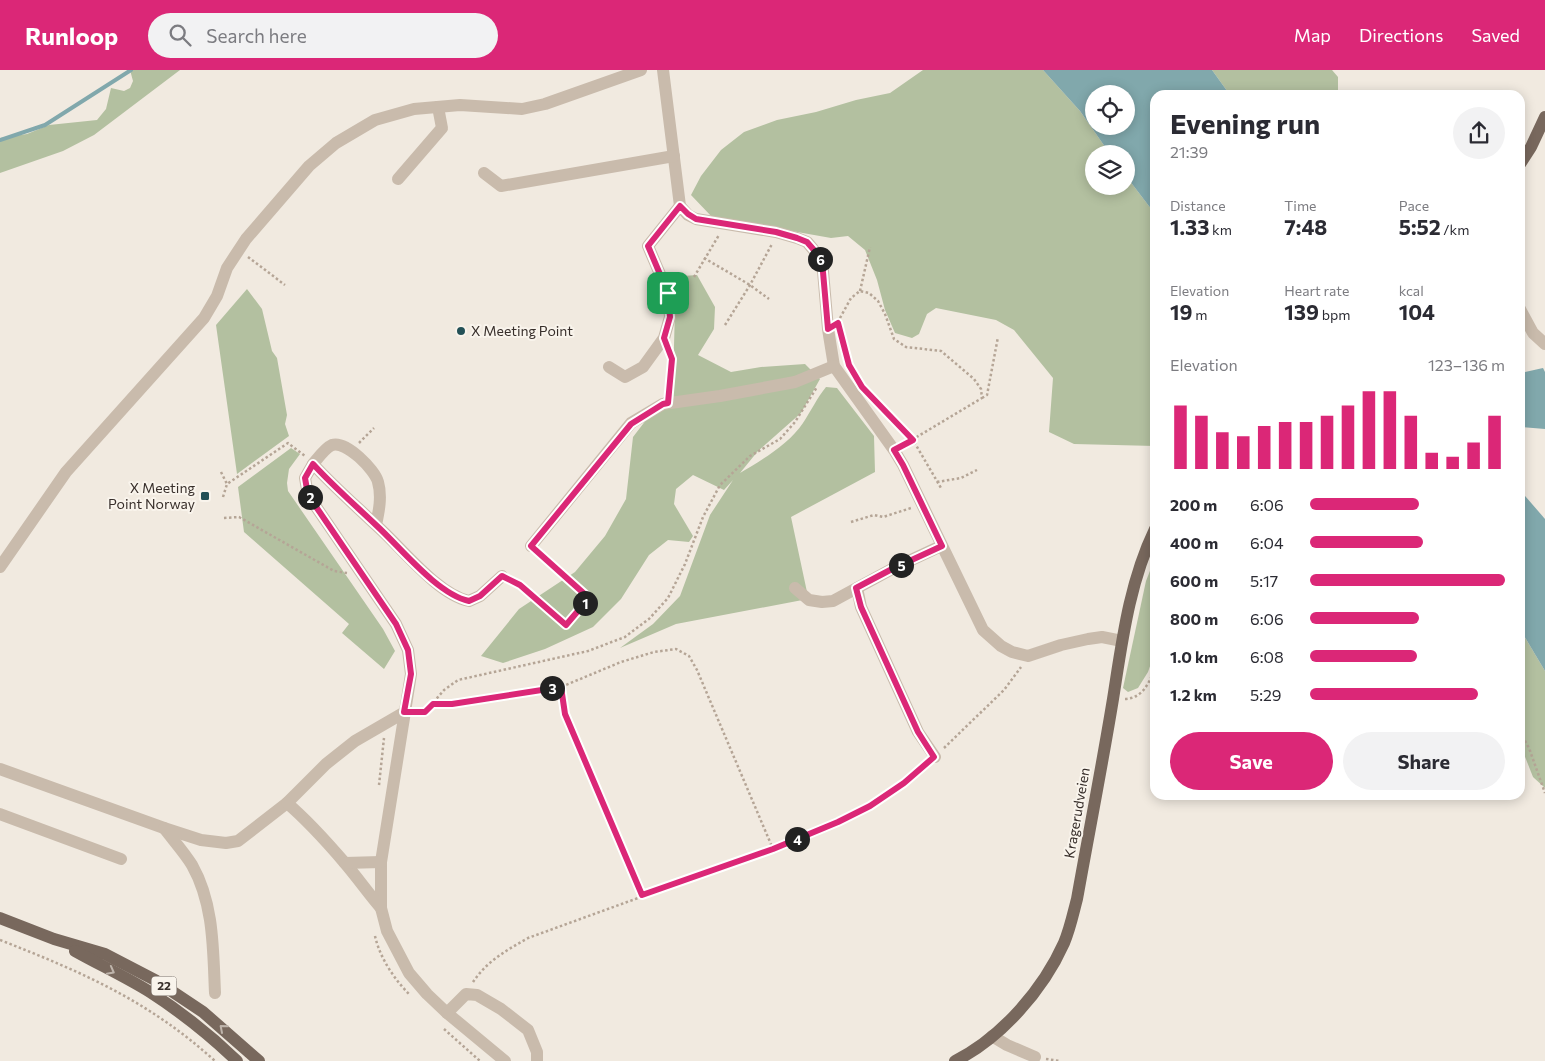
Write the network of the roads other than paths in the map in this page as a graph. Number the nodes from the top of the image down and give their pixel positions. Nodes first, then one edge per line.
1 (641, 70) edge
2 (663, 70) edge
3 (438, 107) junction
4 (1545, 117) edge
5 (674, 156) junction
6 (1525, 156) edge
7 (484, 173) dead end
8 (398, 178) dead end
9 (680, 206) junction
10 (1525, 318) edge
11 (1545, 344) edge
12 (834, 366) junction
13 (609, 367) dead end
14 (313, 464) junction
15 (376, 525) junction
16 (1150, 541) edge
17 (531, 546) road end
18 (942, 546) junction
19 (0, 567) edge
20 (502, 576) road end
21 (795, 588) dead end
22 (856, 588) junction
23 (1122, 641) junction
24 (404, 712) junction
25 (934, 757) road end
26 (0, 769) edge
27 (287, 803) junction
28 (0, 814) edge
29 (164, 828) junction
30 (121, 859) dead end
31 (381, 862) junction
32 (345, 863) junction
33 (381, 908) junction
34 (0, 918) edge
35 (54, 939) junction
36 (215, 993) dead end
37 (447, 1013) junction
38 (992, 1036) junction
39 (1035, 1057) dead end
40 (237, 1061) edge
41 (259, 1061) edge
42 (505, 1061) edge
43 (537, 1061) edge
44 (955, 1061) edge

1 - 3 street
2 - 5 street
3 - 8 street
3 - 19 street
4 - 6 main road
5 - 7 street
5 - 9 street
9 - 12 street
9 - 13 street
10 - 11 street
12 - 17 street
12 - 18 street
14 - 15 street
14 - 15 street
14 - 24 street
15 - 20 street
16 - 23 main road, Kragerudveien
18 - 22 street
18 - 23 street
21 - 22 street
22 - 25 street
23 - 38 main road, Kragerudveien
24 - 27 street
24 - 31 street
26 - 29 street
27 - 29 street
27 - 32 street
28 - 30 street
29 - 36 street
31 - 32 street
31 - 33 street
32 - 33 street
33 - 37 street
34 - 35 main road, 22
35 -> 40 main road, 22
41 -> 35 main road, 22
37 - 42 street
37 - 43 street
38 - 39 street
38 - 44 main road, Kragerudveien

